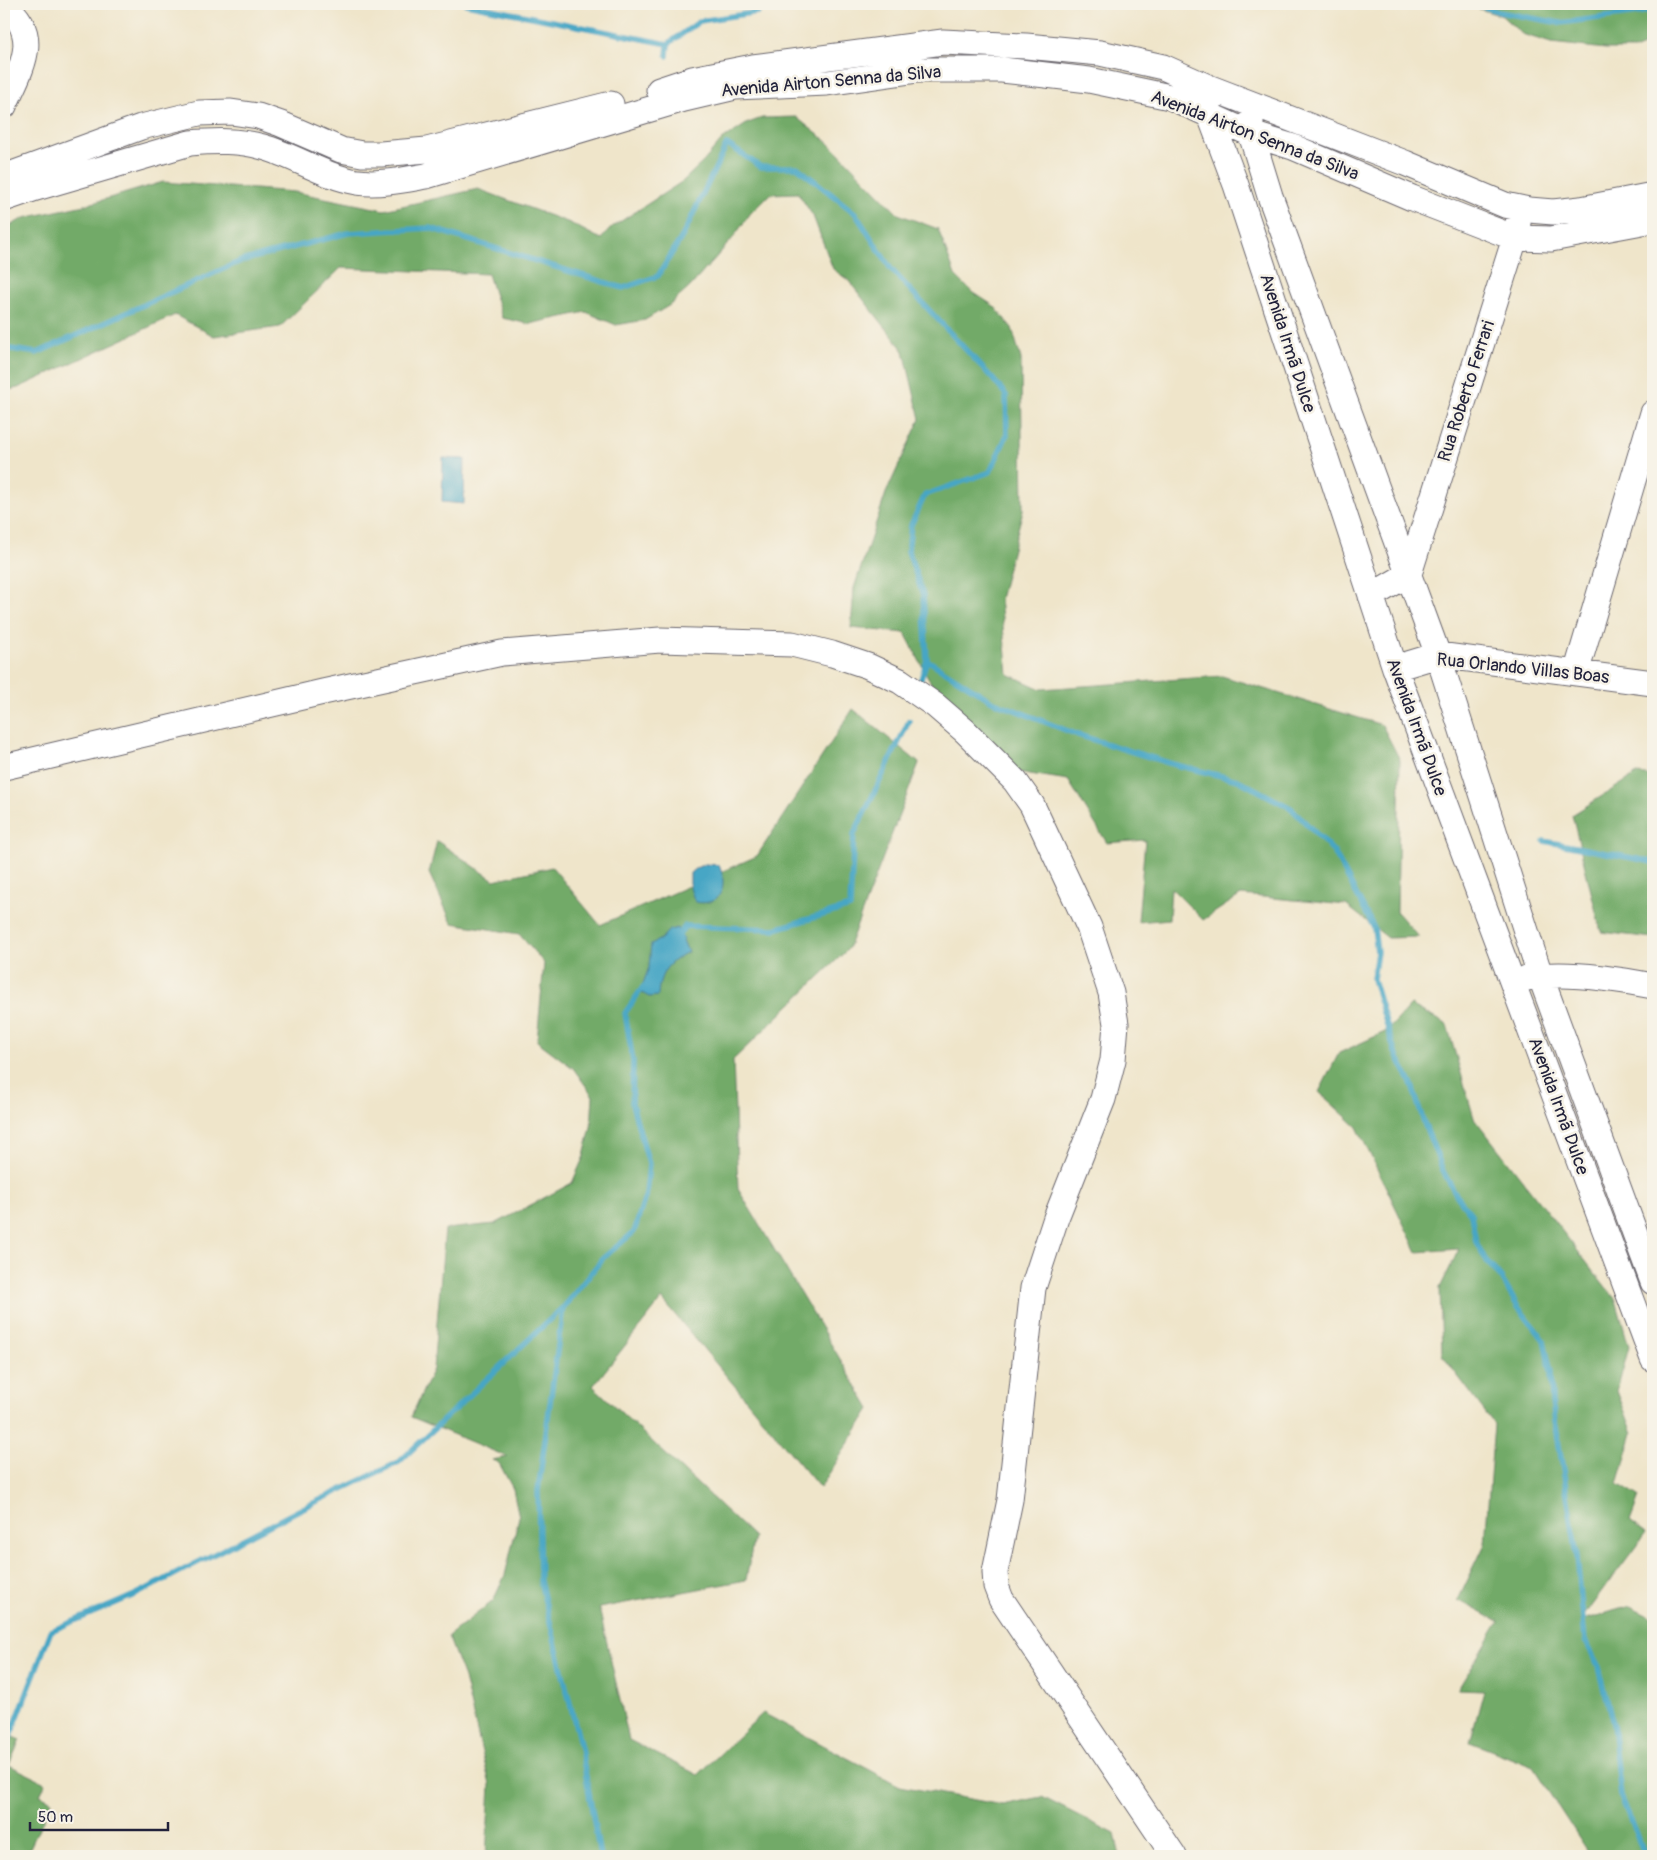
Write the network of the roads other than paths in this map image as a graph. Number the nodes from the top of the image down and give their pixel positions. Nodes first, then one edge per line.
1 (4, 5) edge
2 (825, 57) junction
3 (827, 83) junction
4 (1208, 87) junction
5 (1249, 103) junction
6 (4, 106) edge
7 (1209, 114) junction
8 (1251, 134) junction
9 (435, 148) junction
10 (443, 171) junction
11 (4, 178) edge
12 (1653, 195) edge
13 (4, 199) edge
14 (1521, 208) junction
15 (1653, 220) edge
16 (1515, 238) junction
17 (1653, 413) edge
18 (1409, 574) junction
19 (1371, 596) junction
20 (1438, 655) junction
21 (1395, 668) junction
22 (1576, 673) junction
23 (1653, 682) edge
24 (4, 767) edge
25 (1540, 975) junction
26 (1512, 980) junction
27 (1653, 986) edge
28 (1653, 1282) edge
29 (1653, 1359) edge
30 (1174, 1856) edge

1 - 6 street
2 - 3 street
2 - 4 street, Avenida Airton Senna da Silva
2 - 9 street, Avenida Airton Senna da Silva
3 - 7 street, Avenida Airton Senna da Silva
3 - 10 street, Avenida Airton Senna da Silva
4 - 5 street, Avenida Airton Senna da Silva
4 - 7 street, Avenida Irmã Dulce
5 - 8 street, Avenida Irmã Dulce
5 - 14 street, Avenida Airton Senna da Silva
7 - 8 street, Avenida Airton Senna da Silva
7 - 19 street, Avenida Irmã Dulce
8 - 16 street, Avenida Airton Senna da Silva
8 - 18 street, Avenida Irmã Dulce
9 - 10 street
9 - 11 street, Avenida Airton Senna da Silva
10 - 13 street, Avenida Airton Senna da Silva
12 - 14 street, Avenida Airton Senna da Silva
14 - 16 street, Rua Roberto Ferrari
15 - 16 street, Avenida Airton Senna da Silva
16 - 18 street, Rua Roberto Ferrari
17 - 22 street
18 - 19 street
18 - 20 street, Avenida Irmã Dulce
19 - 21 street, Avenida Irmã Dulce
20 - 21 street, Rua Orlando Villas Boas
20 - 22 street, Rua Orlando Villas Boas
20 - 25 street, Avenida Irmã Dulce
21 - 26 street, Avenida Irmã Dulce
22 - 23 street, Rua Orlando Villas Boas
24 - 30 street
25 - 26 street
25 - 27 street
25 - 28 street, Avenida Irmã Dulce
26 - 29 street, Avenida Irmã Dulce

